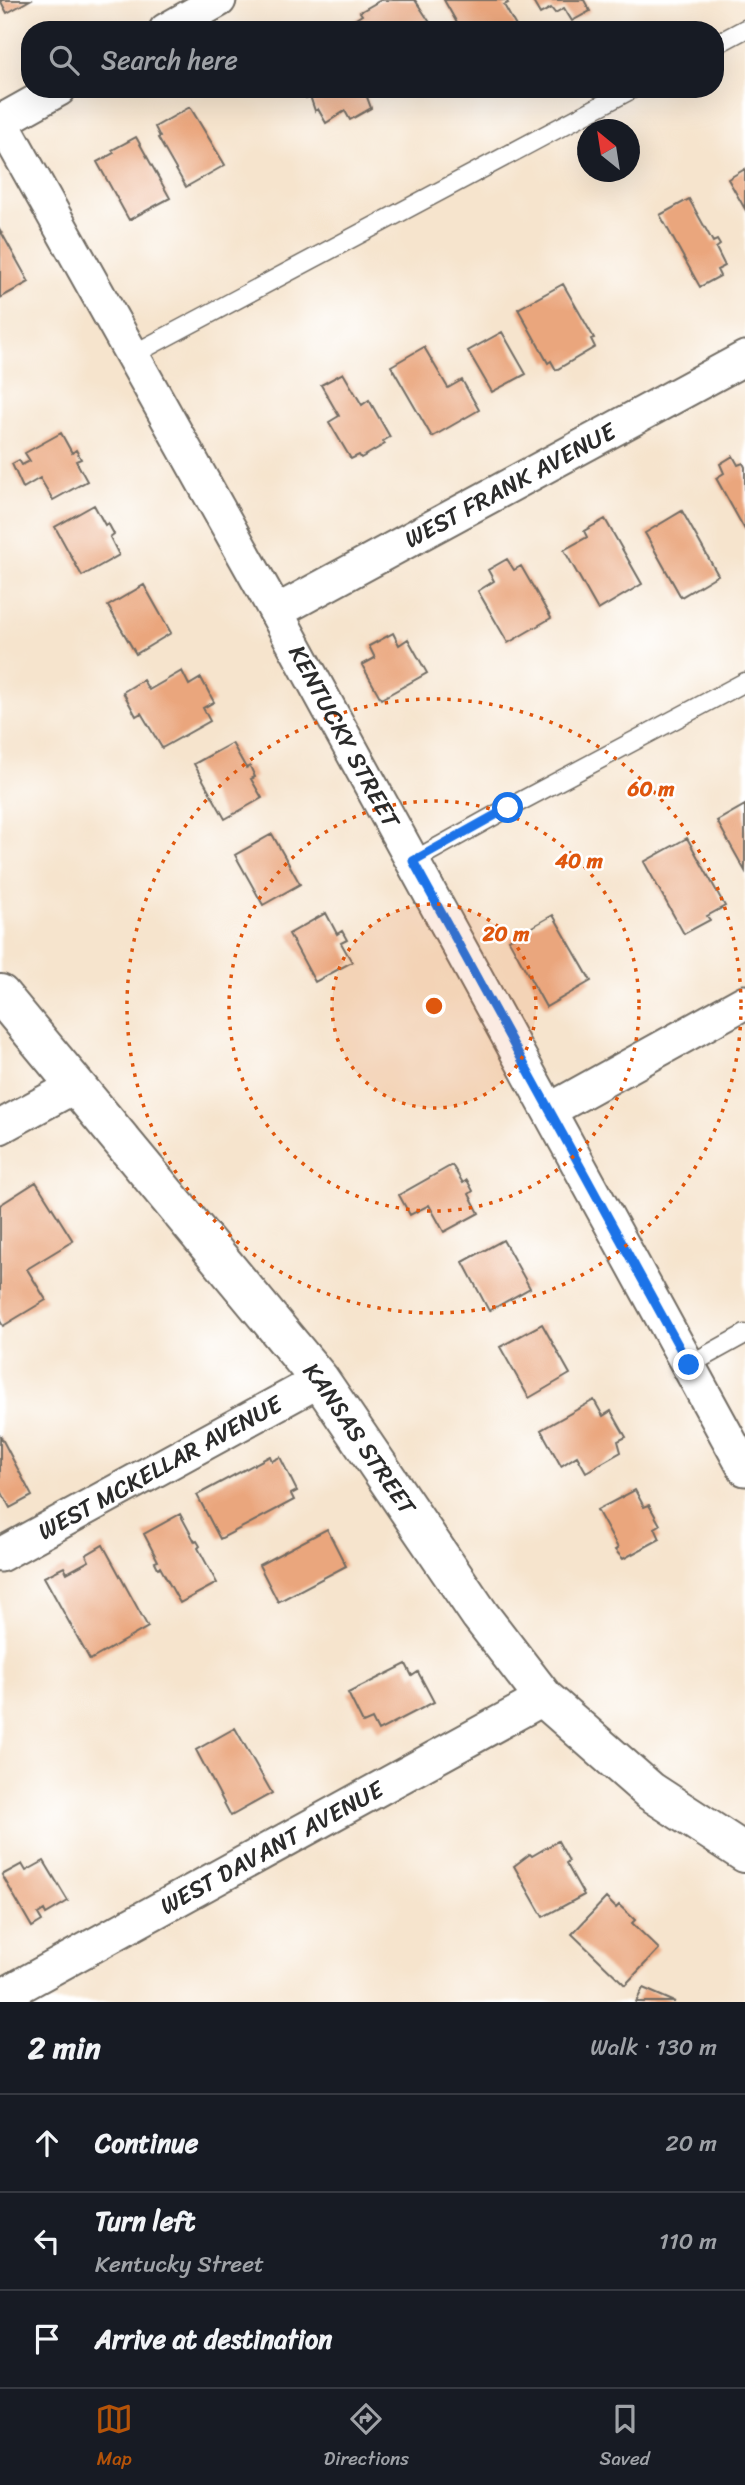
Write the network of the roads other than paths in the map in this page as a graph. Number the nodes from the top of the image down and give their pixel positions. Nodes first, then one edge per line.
1 (219, 0) edge
2 (182, 21) edge
3 (745, 29) edge
4 (724, 40) edge
5 (42, 98) edge
6 (615, 98) edge
7 (0, 121) edge
8 (132, 355) junction
9 (745, 358) edge
10 (276, 612) junction
11 (745, 682) edge
12 (413, 861) junction
13 (0, 994) edge
14 (745, 1002) edge
15 (75, 1086) junction
16 (550, 1110) junction
17 (0, 1127) edge
18 (745, 1334) edge
19 (689, 1365) junction
20 (320, 1380) junction
21 (745, 1469) edge
22 (0, 1555) edge
23 (544, 1698) junction
24 (745, 1853) edge
25 (0, 1997) edge

1 - 2 street
3 - 4 lane
5 - 7 street
6 - 8 lane
7 - 8 street, KENTUCKY STREET
8 - 10 street, KENTUCKY STREET
9 - 10 street, WEST FRANK AVENUE
10 - 12 street, KENTUCKY STREET
11 - 12 lane
12 - 16 street, KENTUCKY STREET
13 - 15 street, KANSAS STREET
14 - 16 street
15 - 17 street
15 - 20 street, KANSAS STREET
16 - 19 street, KENTUCKY STREET
18 - 19 lane
19 - 21 street, KENTUCKY STREET
20 - 22 street, WEST MCKELLAR AVENUE
20 - 23 street, KANSAS STREET
23 - 24 street, KANSAS STREET
23 - 25 street, WEST DAVANT AVENUE

